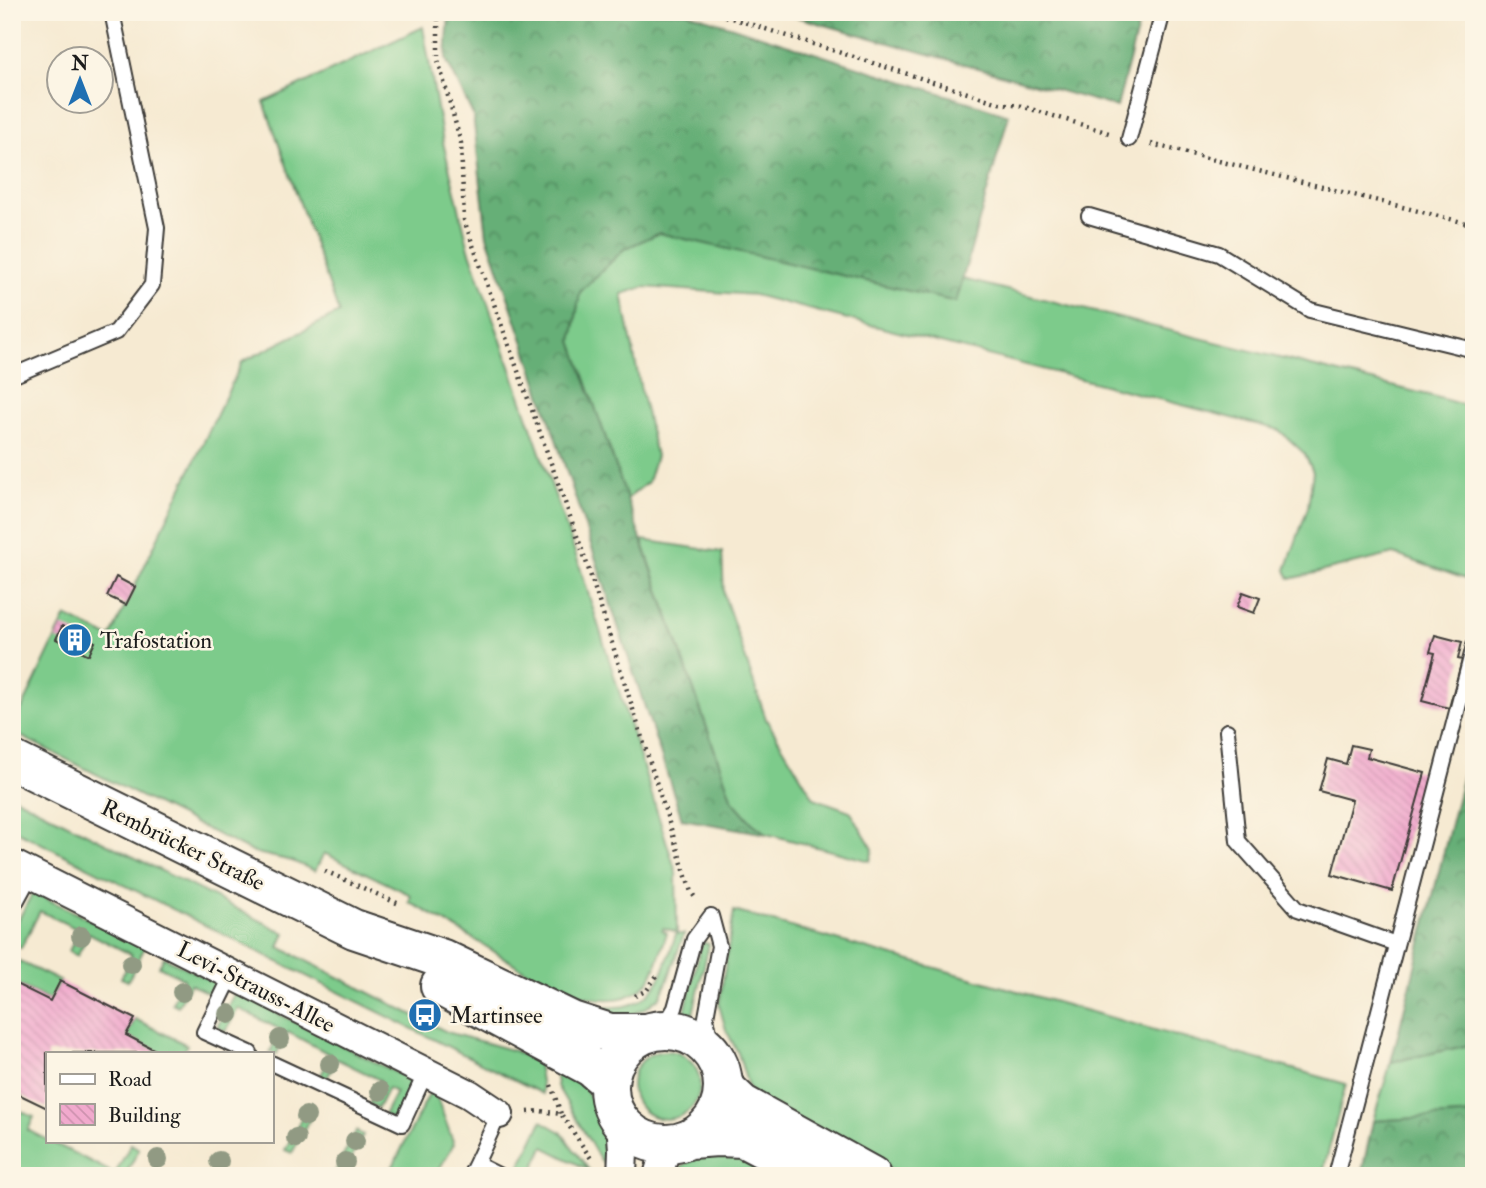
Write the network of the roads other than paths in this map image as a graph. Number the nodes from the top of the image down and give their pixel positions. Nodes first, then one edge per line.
1 (112, 12) edge
2 (1163, 12) edge
3 (1129, 139) road end
4 (1088, 216) dead end
5 (1474, 350) edge
6 (12, 376) edge
7 (1474, 646) edge
8 (1227, 731) dead end
9 (12, 760) edge
10 (22, 869) edge
11 (12, 909) edge
12 (354, 929) junction
13 (1396, 944) junction
14 (232, 975) junction
15 (654, 1031) junction
16 (248, 1052) edge
17 (273, 1064) edge
18 (718, 1071) junction
19 (426, 1072) junction
20 (609, 1082) junction
21 (499, 1114) joint
22 (621, 1122) junction
23 (672, 1153) edge
24 (473, 1170) edge
25 (500, 1176) edge
26 (622, 1176) edge
27 (817, 1176) edge
28 (872, 1176) edge
29 (1336, 1176) edge

1 - 6 lane
2 - 3 lane
4 - 5 lane
7 - 13 lane
8 - 13 lane
9 - 12 main road, Rembrücker Straße
10 - 11 lane
10 - 14 street, Levi-Strauss-Allee
12 - 15 main road, Rembrücker Straße
12 - 20 main road, Rembrücker Straße
13 - 29 lane
14 - 16 lane
14 - 19 street, Levi-Strauss-Allee
15 - 18 main road, Rembrücker Straße
15 - 18 lane
15 - 20 main road
17 - 19 lane
18 - 23 main road
18 - 28 main road, Rembrücker Straße
19 - 21 street, Levi-Strauss-Allee
20 - 22 main road
21 - 24 lane
22 - 23 main road
22 - 26 street
23 - 27 main road
24 - 25 lane

